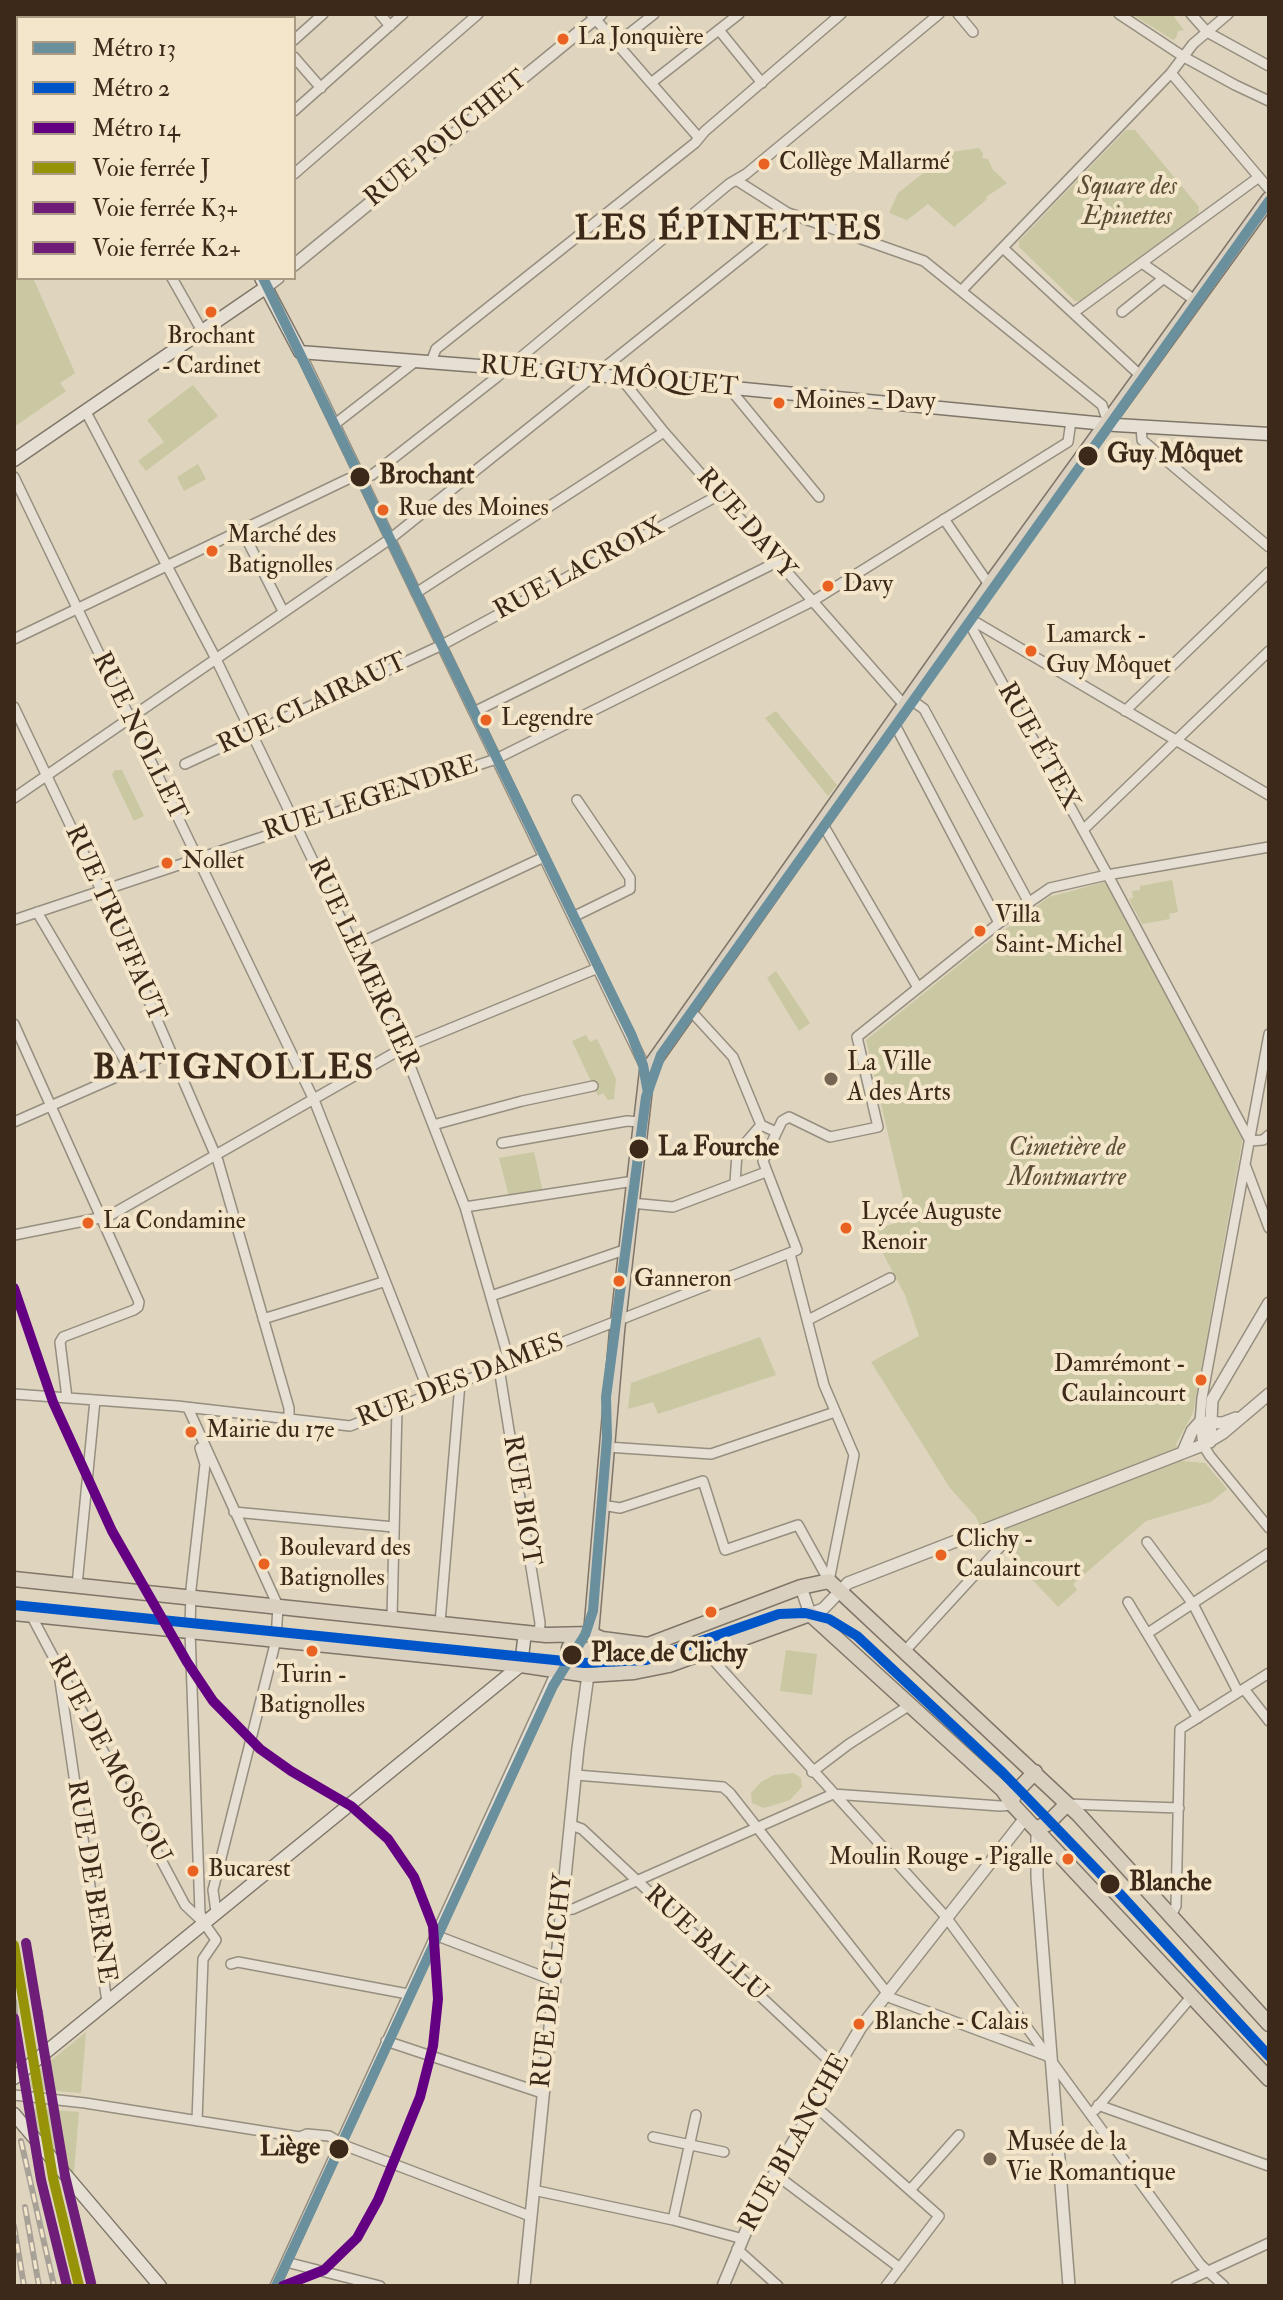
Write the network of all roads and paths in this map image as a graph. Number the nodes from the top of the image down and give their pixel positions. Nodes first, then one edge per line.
1 (323, 14) edge
2 (380, 14) edge
3 (403, 14) edge
4 (478, 14) edge
5 (654, 14) edge
6 (739, 14) edge
7 (841, 14) edge
8 (939, 14) edge
9 (958, 14) edge
10 (1119, 14) edge
11 (1191, 14) edge
12 (1228, 14) edge
13 (596, 16) edge
14 (390, 26) junction
15 (719, 30) junction
16 (973, 32) dead end
17 (1207, 32) junction
18 (296, 38) edge
19 (616, 44) junction
20 (1184, 57) junction
21 (296, 59) edge
22 (1269, 66) edge
23 (1171, 73) junction
24 (651, 83) junction
25 (762, 83) junction
26 (321, 88) junction
27 (1269, 101) edge
28 (296, 109) edge
29 (699, 138) junction
30 (296, 172) edge
31 (1259, 177) junction
32 (736, 180) junction
33 (1269, 189) edge
34 (1269, 199) edge
35 (795, 215) junction
36 (1003, 248) junction
37 (296, 263) edge
38 (1142, 263) junction
39 (1164, 278) junction
40 (173, 280) edge
41 (263, 283) edge
42 (961, 291) junction
43 (1196, 301) junction
44 (1122, 312) dead end
45 (1073, 313) junction
46 (202, 331) junction
47 (300, 352) junction
48 (416, 361) junction
49 (431, 362) junction
50 (508, 367) junction
51 (594, 376) junction
52 (620, 377) junction
53 (1142, 377) junction
54 (730, 389) junction
55 (86, 412) junction
56 (1071, 421) junction
57 (335, 424) junction
58 (1108, 424) junction
59 (1141, 426) junction
60 (664, 432) junction
61 (1269, 434) edge
62 (14, 460) edge
63 (14, 477) edge
64 (360, 477) junction
65 (719, 495) junction
66 (819, 497) dead end
67 (944, 519) junction
68 (242, 530) junction
69 (390, 539) junction
70 (1269, 547) edge
71 (777, 562) junction
72 (167, 565) junction
73 (1269, 572) edge
74 (990, 586) junction
75 (416, 593) junction
76 (813, 601) junction
77 (76, 608) junction
78 (283, 611) junction
79 (967, 619) junction
80 (14, 639) edge
81 (442, 645) junction
82 (1269, 651) edge
83 (215, 657) junction
84 (908, 702) junction
85 (14, 707) edge
86 (1125, 711) junction
87 (474, 712) junction
88 (129, 720) junction
89 (894, 723) junction
90 (252, 733) junction
91 (1177, 740) junction
92 (496, 759) junction
93 (185, 764) dead end
94 (47, 776) junction
95 (1269, 795) edge
96 (14, 798) edge
97 (577, 800) dead end
98 (822, 823) junction
99 (296, 825) junction
100 (1083, 830) junction
101 (1269, 847) edge
102 (544, 857) junction
103 (197, 858) junction
104 (1107, 875) junction
105 (101, 890) junction
106 (1028, 901) junction
107 (37, 912) junction
108 (573, 917) junction
109 (14, 920) edge
110 (999, 923) junction
111 (353, 946) junction
112 (598, 968) junction
113 (917, 986) junction
114 (690, 1010) junction
115 (14, 1024) edge
116 (1269, 1034) edge
117 (403, 1048) junction
118 (171, 1053) junction
119 (131, 1071) junction
120 (647, 1071) junction
121 (593, 1086) dead end
122 (314, 1100) junction
123 (51, 1105) junction
124 (14, 1122) edge
125 (641, 1122) junction
126 (433, 1125) junction
127 (761, 1125) junction
128 (776, 1132) junction
129 (1269, 1135) edge
130 (1250, 1141) junction
131 (502, 1143) dead end
132 (216, 1156) junction
133 (1245, 1164) junction
134 (766, 1172) junction
135 (634, 1181) junction
136 (735, 1183) junction
137 (631, 1203) junction
138 (465, 1207) junction
139 (102, 1218) junction
140 (1269, 1228) edge
141 (14, 1235) edge
142 (627, 1249) junction
143 (794, 1252) junction
144 (890, 1278) dead end
145 (383, 1282) junction
146 (491, 1296) junction
147 (1269, 1303) edge
148 (263, 1319) junction
149 (808, 1320) junction
150 (618, 1321) junction
151 (510, 1364) junction
152 (499, 1368) junction
153 (460, 1383) junction
154 (14, 1394) edge
155 (1269, 1394) edge
156 (430, 1395) junction
157 (67, 1398) junction
158 (95, 1400) junction
159 (397, 1408) junction
160 (835, 1412) junction
161 (190, 1413) junction
162 (1245, 1414) junction
163 (289, 1420) junction
164 (1205, 1422) junction
165 (1207, 1443) junction
166 (607, 1447) junction
167 (1183, 1452) junction
168 (602, 1505) junction
169 (234, 1512) junction
170 (394, 1527) junction
171 (1269, 1528) edge
172 (1147, 1542) dead end
173 (1001, 1546) dead end
174 (1269, 1553) edge
175 (14, 1579) edge
176 (77, 1585) junction
177 (839, 1585) junction
178 (801, 1587) junction
179 (191, 1597) junction
180 (1128, 1602) dead end
181 (1193, 1604) junction
182 (278, 1606) junction
183 (14, 1613) edge
184 (810, 1614) junction
185 (31, 1615) junction
186 (392, 1618) junction
187 (440, 1623) junction
188 (190, 1631) junction
189 (532, 1633) junction
190 (1148, 1633) junction
191 (590, 1636) junction
192 (276, 1640) junction
193 (706, 1652) junction
194 (904, 1652) junction
195 (521, 1665) junction
196 (58, 1666) junction
197 (557, 1670) junction
198 (1269, 1673) edge
199 (588, 1674) junction
200 (1241, 1690) junction
201 (910, 1705) junction
202 (1198, 1718) junction
203 (1269, 1721) edge
204 (812, 1772) junction
205 (1035, 1772) junction
206 (576, 1775) junction
207 (833, 1794) junction
208 (1012, 1802) junction
209 (1067, 1804) junction
210 (1179, 1808) junction
211 (1032, 1823) junction
212 (571, 1825) junction
213 (757, 1828) junction
214 (637, 1881) junction
215 (562, 1910) junction
216 (216, 1912) junction
217 (946, 1917) junction
218 (1170, 1917) junction
219 (204, 1923) junction
220 (435, 1935) junction
221 (231, 1964) dead end
222 (555, 1981) junction
223 (887, 1992) junction
224 (408, 1994) junction
225 (1192, 1996) junction
226 (107, 2002) junction
227 (1269, 2024) edge
228 (386, 2041) junction
229 (1050, 2060) junction
230 (837, 2068) junction
231 (14, 2078) edge
232 (1269, 2079) edge
233 (542, 2093) junction
234 (14, 2095) edge
235 (1098, 2105) junction
236 (815, 2106) junction
237 (14, 2114) edge
238 (696, 2115) dead end
239 (1090, 2115) junction
240 (197, 2121) junction
241 (959, 2135) dead end
242 (653, 2137) dead end
243 (341, 2142) junction
244 (689, 2144) junction
245 (724, 2152) dead end
246 (1269, 2166) edge
247 (775, 2174) junction
248 (533, 2190) junction
249 (910, 2190) junction
250 (530, 2216) junction
251 (673, 2220) junction
252 (1269, 2243) edge
253 (740, 2244) junction
254 (286, 2262) junction
255 (900, 2268) junction
256 (1207, 2272) junction
257 (160, 2286) edge
258 (275, 2286) edge
259 (380, 2286) edge
260 (524, 2286) edge
261 (723, 2286) edge
262 (778, 2286) edge
263 (886, 2286) edge
264 (1069, 2286) edge
265 (1176, 2286) edge
266 (1224, 2286) edge

1 - 18 street
2 - 14 street
3 - 14 street
4 - 30 street
5 - 19 street
6 - 15 street
7 - 25 street
8 - 32 street
9 - 16 street
10 - 20 street
11 - 17 street
12 - 17 street
13 - 19 street
13 - 37 street, RUE POUCHET
14 - 26 street
15 - 24 street
15 - 25 street
17 - 20 street
17 - 22 street
19 - 24 street
20 - 23 street
20 - 27 street
21 - 26 street
23 - 31 street
23 - 36 street
24 - 29 street
25 - 29 street
26 - 28 street
29 - 49 street
31 - 33 street
31 - 38 street
32 - 35 street
32 - 50 street
34 - 43 main road
35 - 42 street
35 - 51 street
36 - 42 street
36 - 45 street
38 - 39 street
38 - 45 street
39 - 43 street
39 - 44 street
40 - 46 street
41 - 46 main road
41 - 47 main road
42 - 58 street
43 - 53 main road
45 - 53 street
46 - 55 main road
47 - 48 main road, RUE GUY MÔQUET
47 - 57 street
48 - 49 main road, RUE GUY MÔQUET
48 - 57 street
49 - 50 main road, RUE GUY MÔQUET
50 - 51 main road, RUE GUY MÔQUET
50 - 64 street
51 - 52 main road, RUE GUY MÔQUET
51 - 69 street
52 - 54 main road, RUE GUY MÔQUET
52 - 60 street, RUE DAVY
53 - 58 main road
54 - 56 main road, RUE GUY MÔQUET
54 - 66 street
55 - 62 main road
55 - 72 street, RUE LEMERCIER
56 - 58 main road, RUE GUY MÔQUET
56 - 67 street, RUE LEGENDRE
57 - 64 street
58 - 59 main road, RUE GUY MÔQUET
58 - 74 main road
59 - 61 main road, RUE GUY MÔQUET
59 - 70 street
60 - 65 street, RUE DAVY
60 - 75 street
63 - 77 street, RUE NOLLET
64 - 68 street
64 - 69 street
65 - 71 street, RUE DAVY
65 - 81 street, RUE LACROIX
67 - 74 street
67 - 76 street, RUE LEGENDRE
68 - 72 street
68 - 78 street
69 - 75 street
69 - 78 street
71 - 76 street, RUE DAVY
71 - 87 street
72 - 77 street
72 - 83 street, RUE LEMERCIER
73 - 86 street
74 - 79 main road
75 - 81 street
76 - 84 street, RUE DAVY
76 - 92 street, RUE LEGENDRE
77 - 80 street
77 - 88 street, RUE NOLLET
78 - 83 street
79 - 84 main road
79 - 86 street
79 - 100 street, RUE ÉTEX
81 - 87 street
81 - 90 street, RUE CLAIRAUT
82 - 91 street
83 - 88 street
83 - 90 street, RUE LEMERCIER
84 - 89 main road
84 - 106 street, RUE DAVY
85 - 94 street, RUE TRUFFAUT
86 - 91 street
87 - 92 street
88 - 94 street
88 - 103 street, RUE NOLLET
89 - 98 main road
89 - 110 street
90 - 93 street, RUE CLAIRAUT
90 - 99 street, RUE LEMERCIER
91 - 95 street
91 - 100 street
92 - 99 street, RUE LEGENDRE
92 - 102 street
94 - 96 street
94 - 105 street, RUE TRUFFAUT
97 - 108 street
98 - 113 street
98 - 114 main road
99 - 103 street, RUE LEGENDRE
99 - 111 street, RUE LEMERCIER
100 - 104 street, RUE ÉTEX
101 - 104 street
102 - 108 street
102 - 111 street
103 - 105 street, RUE LEGENDRE
103 - 122 street, RUE NOLLET
104 - 106 street
104 - 130 street, RUE ÉTEX
105 - 107 street, RUE LEGENDRE
105 - 118 street, RUE TRUFFAUT
106 - 110 street
107 - 109 street, RUE LEGENDRE
107 - 119 street
108 - 112 street
110 - 113 street
111 - 117 street, RUE LEMERCIER
112 - 117 street
112 - 120 street
113 - 128 street
114 - 120 main road
114 - 127 street
115 - 123 street
116 - 130 street
117 - 122 street
117 - 126 street, RUE LEMERCIER
118 - 119 street
118 - 132 street, RUE TRUFFAUT
119 - 123 street
120 - 125 main road
121 - 126 street
122 - 132 street
122 - 145 street, RUE NOLLET
123 - 124 street
123 - 139 street
125 - 131 street
125 - 135 main road
126 - 138 street, RUE LEMERCIER
127 - 128 street
127 - 136 street
128 - 134 street
129 - 130 street
130 - 133 street
132 - 139 street
132 - 148 street, RUE TRUFFAUT
133 - 140 street
133 - 164 street
134 - 136 street
134 - 143 street
135 - 137 main road
135 - 138 street
136 - 137 street
137 - 142 main road
138 - 146 street, RUE LEMERCIER
139 - 141 street
139 - 157 street
142 - 146 street
142 - 150 main road
143 - 149 street
143 - 150 street, RUE DES DAMES
144 - 149 street
145 - 148 street
145 - 156 street, RUE NOLLET
146 - 151 street, RUE LEMERCIER
147 - 164 street
148 - 163 street, RUE TRUFFAUT
149 - 160 street
150 - 151 street, RUE DES DAMES
150 - 166 main road
151 - 152 street, RUE DES DAMES
152 - 153 street, RUE DES DAMES
152 - 189 street, RUE BIOT
153 - 156 street, RUE DES DAMES
153 - 187 street
154 - 157 street, RUE DES DAMES
155 - 162 street
156 - 159 street, RUE DES DAMES
157 - 158 street, RUE DES DAMES
158 - 161 street, RUE DES DAMES
158 - 176 street
159 - 163 street, RUE DES DAMES
159 - 170 street
160 - 166 street
160 - 177 street
161 - 163 street, RUE DES DAMES
161 - 169 street
161 - 179 street
162 - 164 street
162 - 165 street
164 - 165 street
164 - 167 street
165 - 167 street
165 - 171 street
166 - 168 main road
167 - 177 street
168 - 177 street
168 - 191 main road
169 - 170 street
169 - 182 street
170 - 186 street
172 - 181 street
173 - 194 street
174 - 181 street
175 - 176 main road
176 - 179 main road
177 - 178 main road
177 - 184 street
177 - 194 main road
178 - 184 street
178 - 191 main road
179 - 182 main road
179 - 188 street
180 - 190 street
181 - 190 street
181 - 200 street
182 - 186 main road
182 - 192 street
183 - 185 main road
184 - 193 main road
184 - 201 main road
185 - 188 main road
185 - 196 street, RUE DE MOSCOU
186 - 187 main road
187 - 189 main road
188 - 192 main road
188 - 219 street
189 - 191 main road
189 - 195 main road
190 - 202 street
191 - 199 main road
191 - 199 main road
192 - 195 main road
192 - 216 street
193 - 199 main road
193 - 204 street
194 - 205 main road
195 - 197 main road
195 - 216 main road
196 - 219 street, RUE DE MOSCOU
196 - 226 street, RUE DE BERNE
197 - 199 main road
197 - 220 street
198 - 200 street
199 - 206 street, RUE DE CLICHY
200 - 202 street
200 - 203 street
201 - 204 street
201 - 208 main road
202 - 210 street
204 - 207 street
205 - 208 main road
205 - 209 main road
206 - 212 street, RUE DE CLICHY
206 - 213 street
207 - 208 street
207 - 213 street
207 - 217 street
208 - 211 main road
209 - 210 street
209 - 211 main road
209 - 218 main road
210 - 218 street
211 - 217 street, RUE BLANCHE
211 - 225 main road
211 - 229 street
212 - 214 street, RUE BALLU
212 - 215 street, RUE DE CLICHY
213 - 214 street
213 - 223 street
214 - 215 street
214 - 230 street, RUE BALLU
215 - 222 street, RUE DE CLICHY
216 - 219 main road
217 - 223 street, RUE BLANCHE
217 - 229 street
218 - 227 main road
219 - 226 main road
219 - 240 street, RUE DE MOSCOU
220 - 222 street
220 - 224 street
221 - 224 street
222 - 233 street, RUE DE CLICHY
223 - 229 street
223 - 230 street, RUE BLANCHE
224 - 228 street
225 - 232 main road
225 - 235 street
226 - 231 main road
228 - 233 street
228 - 243 street
229 - 239 street
229 - 264 street
230 - 236 street, RUE BLANCHE
233 - 248 street, RUE DE CLICHY
234 - 240 street
235 - 239 street
235 - 246 street
236 - 247 street, RUE BLANCHE
236 - 249 street
237 - 257 main road
238 - 244 street
239 - 256 street
240 - 243 street
241 - 249 street
242 - 244 street
243 - 250 street
243 - 254 street
244 - 245 street
244 - 251 street
247 - 253 street, RUE BLANCHE
247 - 255 street
248 - 250 street, RUE DE CLICHY
248 - 251 street
249 - 255 street
250 - 260 street, RUE DE CLICHY
251 - 253 street
252 - 256 street
253 - 261 street, RUE BLANCHE
253 - 262 street
254 - 258 street
254 - 259 street
255 - 263 street
256 - 265 street
256 - 266 street

